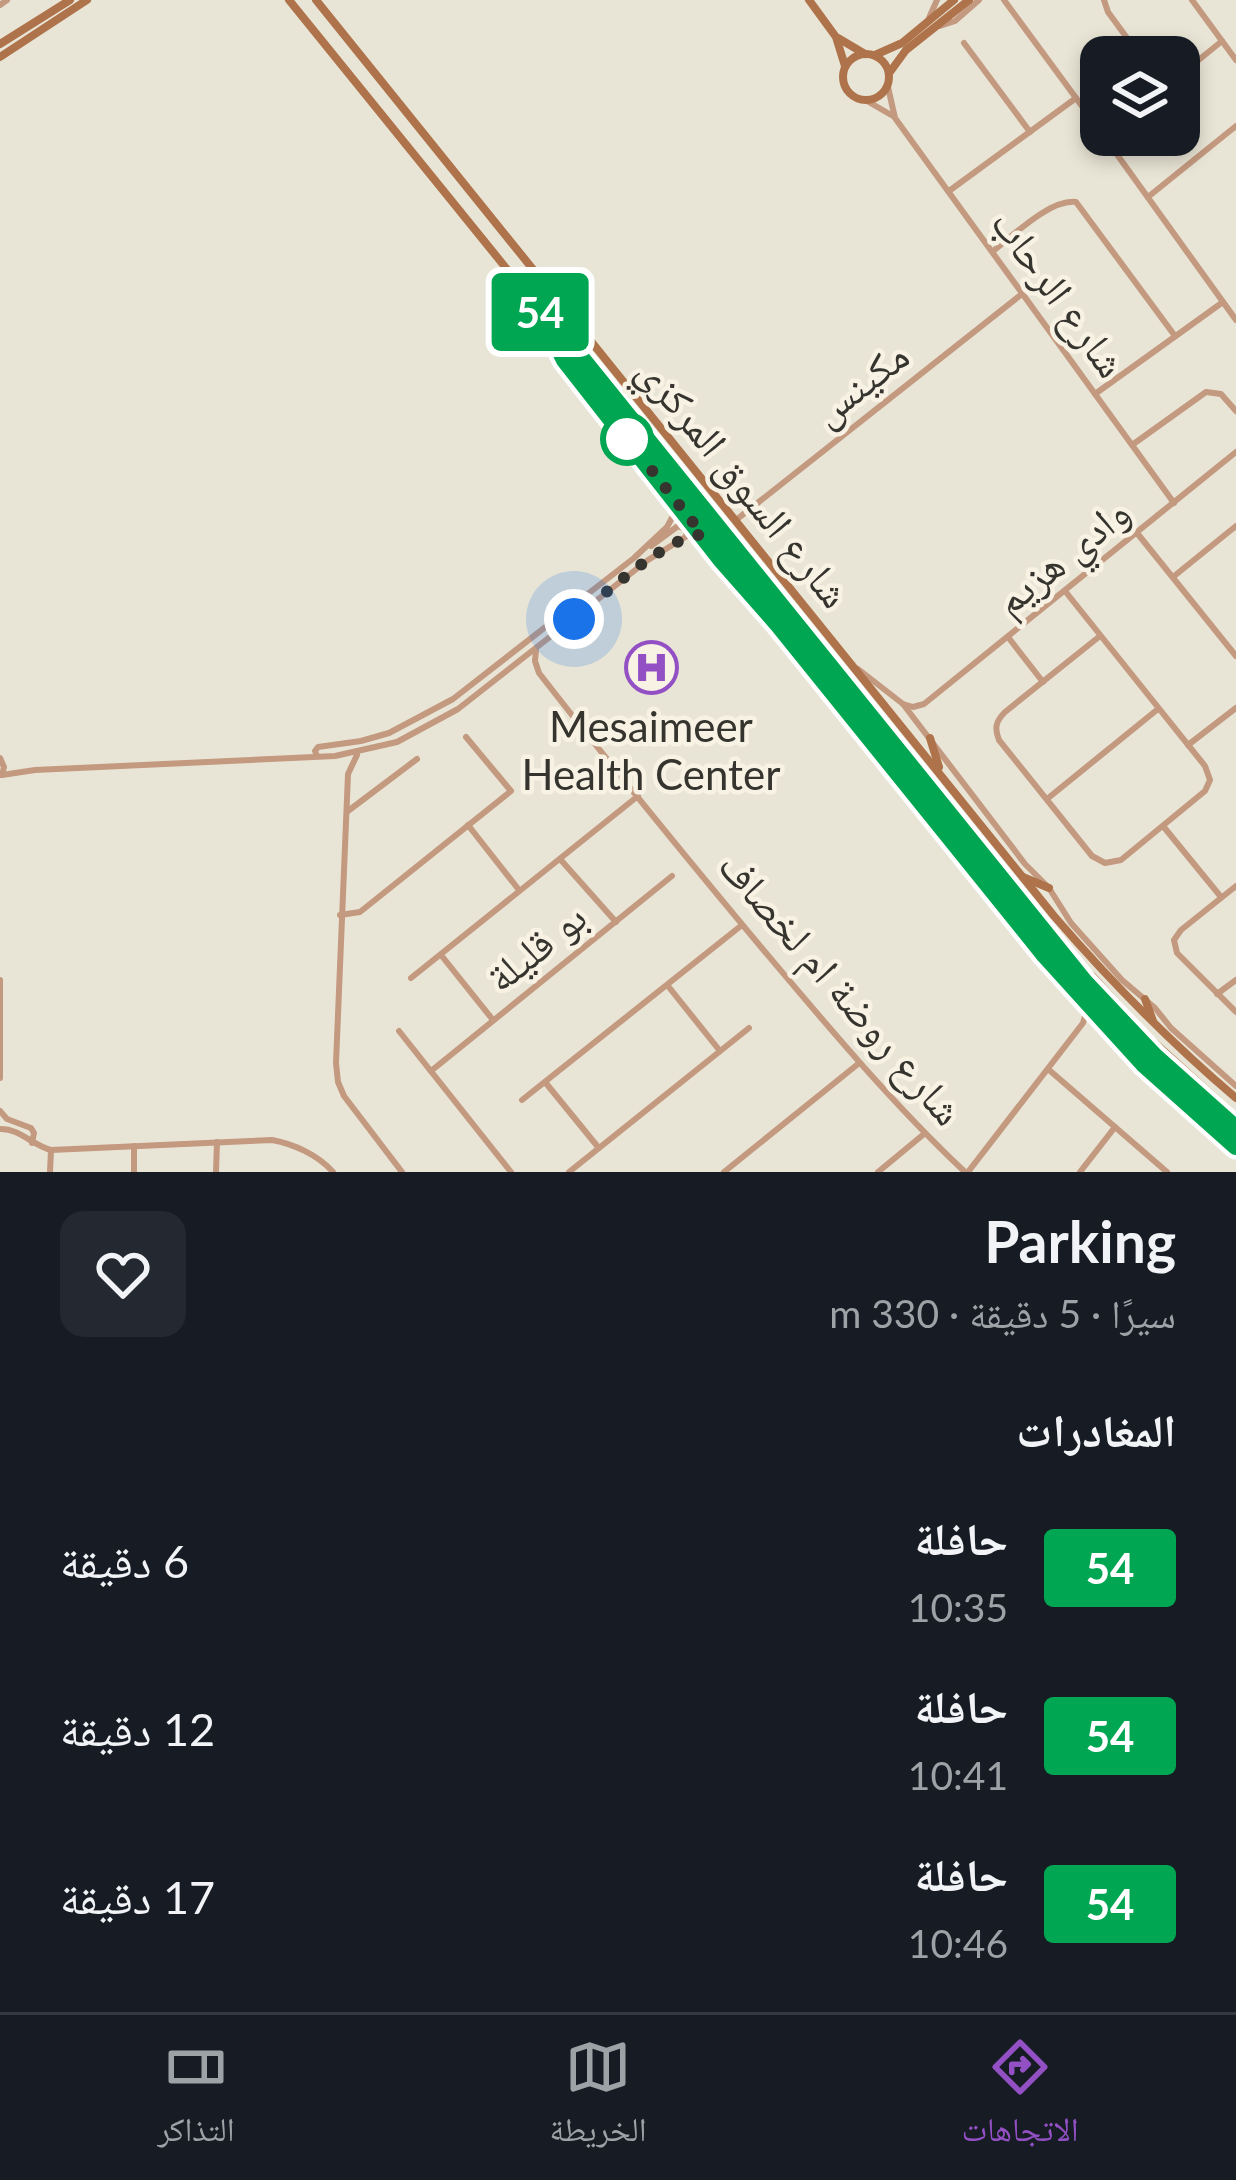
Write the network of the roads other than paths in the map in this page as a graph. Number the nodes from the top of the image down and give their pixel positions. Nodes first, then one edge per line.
1 (70, 0) edge
2 (87, 0) edge
3 (289, 0) edge
4 (316, 0) edge
5 (809, 0) edge
6 (937, 0) edge
7 (954, 0) edge
8 (969, 0) edge
9 (979, 0) edge
10 (1004, 0) edge
11 (1104, 0) edge
12 (1192, 0) edge
13 (933, 23) junction
14 (1126, 36) edge
15 (836, 37) junction
16 (1222, 41) junction
17 (964, 43) dead end
18 (0, 44) edge
19 (870, 55) junction
20 (0, 57) edge
21 (1200, 59) edge
22 (1236, 60) edge
23 (845, 67) junction
24 (890, 74) junction
25 (888, 87) junction
26 (1076, 98) junction
27 (867, 101) junction
28 (1080, 103) edge
29 (896, 118) junction
30 (1236, 126) edge
31 (1030, 132) junction
32 (1119, 156) edge
33 (949, 191) junction
34 (1148, 196) junction
35 (992, 251) junction
36 (1022, 294) junction
37 (1223, 302) junction
38 (538, 305) junction
39 (1236, 320) edge
40 (1175, 336) junction
41 (1095, 394) junction
42 (1236, 411) edge
43 (1132, 445) junction
44 (1236, 452) edge
45 (674, 499) junction
46 (1174, 503) junction
47 (736, 520) junction
48 (1236, 526) edge
49 (1137, 533) junction
50 (703, 535) junction
51 (686, 536) junction
52 (644, 549) junction
53 (1173, 577) junction
54 (1065, 591) junction
55 (1100, 636) junction
56 (1008, 638) junction
57 (537, 649) junction
58 (1234, 651) edge
59 (516, 665) junction
60 (854, 666) junction
61 (539, 673) junction
62 (1042, 682) junction
63 (903, 704) junction
64 (924, 704) junction
65 (1236, 708) edge
66 (1158, 709) junction
67 (869, 716) junction
68 (920, 725) junction
69 (466, 737) dead end
70 (930, 738) junction
71 (876, 745) junction
72 (1188, 746) junction
73 (360, 752) junction
74 (335, 756) junction
75 (320, 757) junction
76 (0, 758) edge
77 (417, 759) dead end
78 (348, 774) junction
79 (941, 775) junction
80 (1, 777) edge
81 (638, 796) junction
82 (1047, 799) junction
83 (346, 813) junction
84 (468, 825) junction
85 (1163, 826) junction
86 (949, 835) junction
87 (980, 854) junction
88 (560, 859) junction
89 (672, 876) dead end
90 (1021, 876) junction
91 (1236, 886) edge
92 (1049, 888) junction
93 (519, 890) junction
94 (1221, 897) junction
95 (340, 915) junction
96 (616, 922) junction
97 (742, 925) junction
98 (1064, 954) junction
99 (440, 955) junction
100 (411, 978) dead end
101 (0, 980) edge
102 (1236, 980) edge
103 (668, 986) junction
104 (1217, 994) junction
105 (1145, 999) junction
106 (1088, 1004) junction
107 (1236, 1012) edge
108 (1101, 1018) junction
109 (494, 1021) junction
110 (1083, 1024) junction
111 (748, 1028) dead end
112 (1156, 1028) junction
113 (1112, 1030) junction
114 (399, 1031) dead end
115 (1138, 1040) junction
116 (720, 1051) junction
117 (858, 1064) junction
118 (1048, 1069) junction
119 (431, 1071) junction
120 (0, 1078) edge
121 (545, 1082) junction
122 (1236, 1086) edge
123 (1236, 1098) edge
124 (522, 1100) dead end
125 (0, 1111) edge
126 (1236, 1117) edge
127 (1115, 1127) junction
128 (1236, 1129) edge
129 (0, 1130) edge
130 (924, 1134) junction
131 (217, 1142) junction
132 (32, 1143) junction
133 (134, 1146) junction
134 (1236, 1146) edge
135 (598, 1148) junction
136 (51, 1150) junction
137 (50, 1172) edge
138 (134, 1172) edge
139 (216, 1172) edge
140 (333, 1172) edge
141 (402, 1172) edge
142 (511, 1172) edge
143 (569, 1172) edge
144 (724, 1172) edge
145 (878, 1172) edge
146 (967, 1172) edge
147 (1080, 1172) edge
148 (1167, 1172) edge

1 - 18 main road
2 - 20 main road
3 - 38 main road, شارع السوق المركزي
4 - 47 main road, شارع السوق المركزي
5 - 15 main road
6 - 13 street
7 - 13 main road
8 - 13 main road
9 - 13 street
10 - 26 street
11 - 14 street
12 - 16 street
13 - 19 main road
13 - 24 main road
15 - 19 main road
15 - 23 main road
16 - 21 street
16 - 22 street
17 - 31 street
19 - 23 main road
19 - 24 main road
23 - 27 main road
24 - 25 main road
25 - 27 main road
25 - 29 street, شارع الرحاب
26 - 28 street
26 - 31 street
27 - 29 street, شارع الرحاب
29 - 33 street, شارع الرحاب
30 - 34 street
31 - 33 street
32 - 34 street
33 - 35 street, شارع الرحاب
34 - 37 street
35 - 36 street, شارع الرحاب
35 - 40 street
36 - 41 street, شارع الرحاب
36 - 47 street, مكينس
37 - 39 street
37 - 40 street
38 - 45 street, شارع السوق المركزي
38 - 67 main road, شارع السوق المركزي
40 - 41 street
41 - 43 street, شارع الرحاب
42 - 43 street
43 - 46 street, شارع الرحاب
44 - 46 street, وادي هزيم
45 - 50 street, شارع السوق المركزي
45 - 52 street
46 - 49 street, وادي هزيم
47 - 60 main road, شارع السوق المركزي
48 - 53 street
49 - 53 street
49 - 54 street, وادي هزيم
50 - 51 street
50 - 71 street, شارع السوق المركزي
51 - 52 street
51 - 57 street
52 - 75 street
53 - 58 street
54 - 55 street
54 - 56 street, وادي هزيم
55 - 62 street
55 - 66 street
56 - 62 street
56 - 64 street, وادي هزيم
57 - 59 street
57 - 61 street
59 - 61 street
59 - 73 street
60 - 63 street, شارع السوق المركزي
60 - 79 main road, شارع السوق المركزي
61 - 81 street, شارع روضة ام لخصاف
62 - 82 street
63 - 64 street
63 - 68 street, شارع السوق المركزي
64 - 68 street
65 - 72 street
66 - 72 street
66 - 82 street
67 - 71 main road
67 - 87 main road, شارع السوق المركزي
68 - 70 street, شارع السوق المركزي
69 - 84 street
70 - 79 main road
70 - 92 street, شارع السوق المركزي
71 - 86 street, شارع السوق المركزي
72 - 85 street
73 - 74 street
73 - 78 street
74 - 75 street
74 - 78 street
75 - 80 street
76 - 80 street
77 - 83 street
78 - 83 street
79 - 90 main road, شارع السوق المركزي
81 - 88 street
81 - 97 street, شارع روضة ام لخصاف
82 - 85 street
83 - 95 street
84 - 93 street
84 - 95 street
85 - 94 street
86 - 87 main road
86 - 106 street, شارع السوق المركزي
87 - 98 main road, شارع السوق المركزي
88 - 93 street
88 - 96 street, بو قليلة
89 - 96 street
90 - 92 main road
90 - 112 main road, شارع السوق المركزي
91 - 94 street
92 - 105 street, شارع السوق المركزي
93 - 99 street
94 - 104 street
95 - 141 street
96 - 109 street, بو قليلة
97 - 103 street
97 - 117 street, شارع روضة ام لخصاف
98 - 115 main road, شارع السوق المركزي
98 - 126 main road
99 - 100 street
99 - 109 street
101 - 120 street
102 - 104 street
103 - 116 street
103 - 121 street
104 - 107 street
105 - 112 main road
105 - 122 street, شارع السوق المركزي
106 - 108 street, شارع السوق المركزي
106 - 110 street
108 - 110 street
108 - 113 street, شارع السوق المركزي
109 - 119 street, بو قليلة
110 - 118 street
111 - 116 street
112 - 123 main road, شارع السوق المركزي
113 - 115 main road
113 - 134 street, شارع السوق المركزي
114 - 119 street
115 - 128 main road, شارع السوق المركزي
116 - 135 street
117 - 130 street, شارع روضة ام لخصاف
117 - 144 street
118 - 127 street
118 - 146 street
119 - 142 street
121 - 124 street
121 - 135 street
125 - 132 street
127 - 147 street
127 - 148 street
129 - 132 street
130 - 145 street
130 - 146 street, شارع روضة ام لخصاف
131 - 133 street
131 - 139 street
131 - 140 street
132 - 136 street
133 - 136 street
133 - 138 street
135 - 143 street
136 - 137 street

